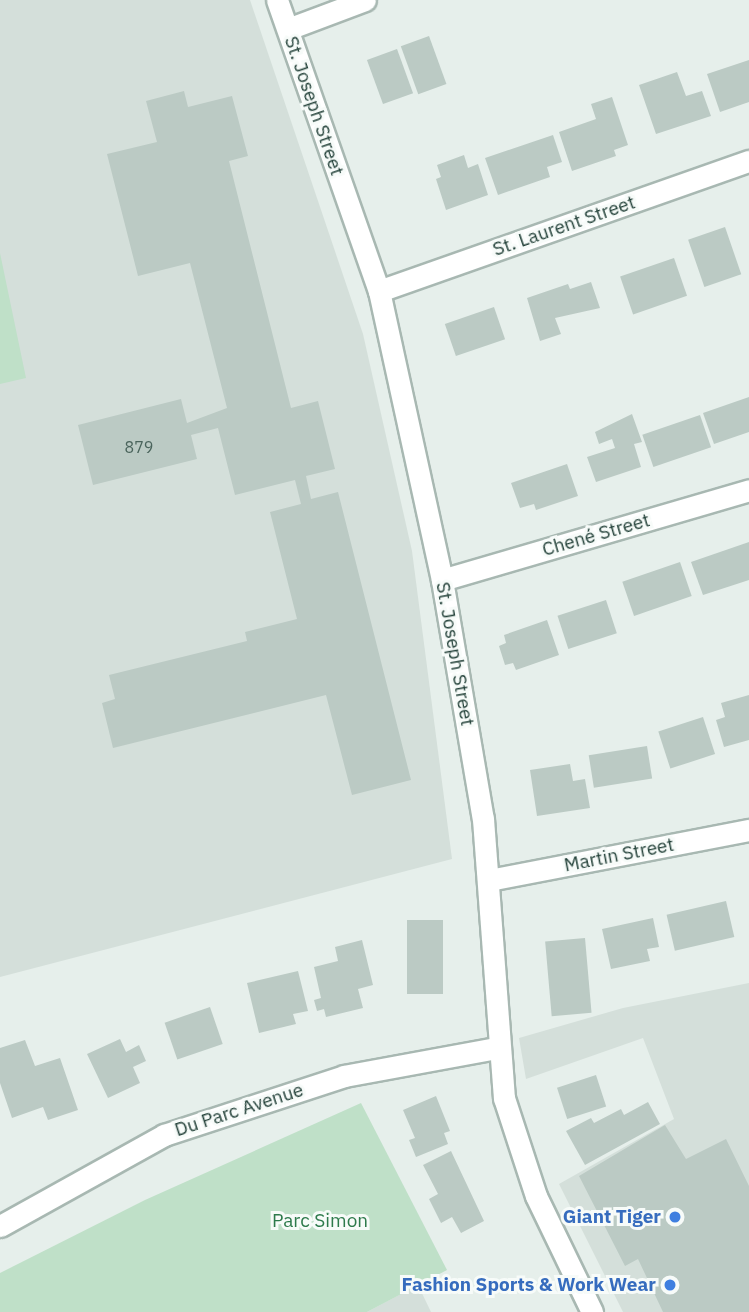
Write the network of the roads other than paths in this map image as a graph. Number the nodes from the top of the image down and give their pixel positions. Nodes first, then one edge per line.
1 (277, 0) edge
2 (365, 0) edge
3 (288, 29) junction
4 (749, 161) edge
5 (379, 291) junction
6 (749, 490) edge
7 (442, 580) junction
8 (749, 830) edge
9 (489, 880) junction
10 (497, 1048) junction
11 (0, 1226) edge
12 (592, 1312) edge

1 - 3 street, St. Joseph Street
2 - 3 street
3 - 5 street, St. Joseph Street
4 - 5 street, St. Laurent Street
5 - 7 street, St. Joseph Street
6 - 7 street, Chené Street
7 - 9 street, St. Joseph Street
8 - 9 street, Martin Street
9 - 10 street, St. Joseph Street
10 - 11 street, Du Parc Avenue
10 - 12 street, St. Joseph Street

